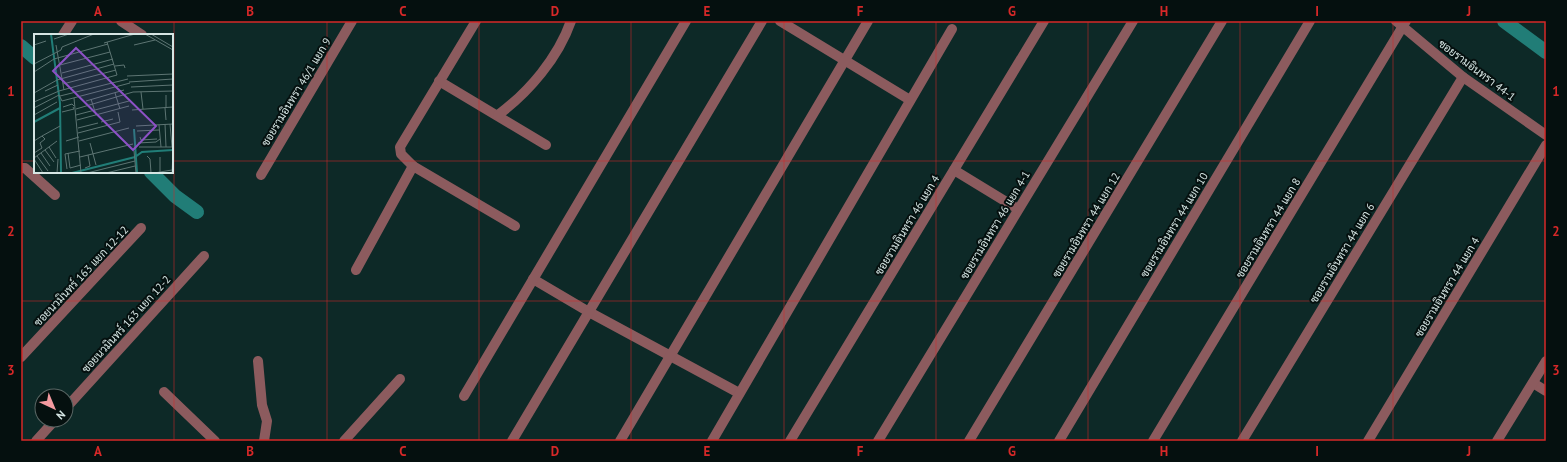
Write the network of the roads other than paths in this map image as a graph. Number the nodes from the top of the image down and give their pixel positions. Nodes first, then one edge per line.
1 (72, 21) edge
2 (122, 21) edge
3 (352, 21) edge
4 (476, 21) edge
5 (571, 21) edge
6 (686, 21) edge
7 (762, 21) edge
8 (780, 21) edge
9 (868, 21) edge
10 (1044, 21) edge
11 (1134, 21) edge
12 (1222, 21) edge
13 (1310, 21) edge
14 (1401, 23) edge
15 (952, 29) dead end
16 (64, 34) edge
17 (141, 34) edge
18 (844, 61) junction
19 (1463, 77) junction
20 (439, 81) junction
21 (910, 100) junction
22 (498, 115) junction
23 (1546, 135) edge
24 (546, 145) dead end
25 (1546, 145) edge
26 (413, 166) junction
27 (21, 168) edge
28 (954, 170) junction
29 (261, 175) dead end
30 (55, 195) dead end
31 (1018, 209) junction
32 (515, 226) dead end
33 (141, 228) dead end
34 (204, 256) dead end
35 (356, 270) dead end
36 (533, 280) junction
37 (589, 312) junction
38 (670, 356) junction
39 (21, 357) edge
40 (258, 361) dead end
41 (1546, 361) edge
42 (400, 379) dead end
43 (1533, 383) junction
44 (1546, 391) edge
45 (164, 392) dead end
46 (739, 393) junction
47 (464, 396) dead end
48 (74, 399) edge
49 (48, 428) edge
50 (36, 441) edge
51 (215, 441) edge
52 (264, 441) edge
53 (344, 441) edge
54 (512, 441) edge
55 (620, 441) edge
56 (712, 441) edge
57 (790, 441) edge
58 (878, 441) edge
59 (969, 441) edge
60 (1059, 441) edge
61 (1153, 441) edge
62 (1242, 441) edge
63 (1368, 441) edge
64 (1497, 441) edge

1 - 16 street
2 - 17 street
3 - 29 street, ซอยรามอินทรา 46/1 แยก 9
4 - 20 street
5 - 22 street
6 - 36 street
7 - 37 street
8 - 18 street
9 - 18 street
10 - 28 street, ซอยรามอินทรา 46 แยก 4
11 - 31 street, ซอยรามอินทรา 46 แยก 4-1
12 - 59 street, ซอยรามอินทรา 44 แยก 12
13 - 60 street, ซอยรามอินทรา 44 แยก 10
14 - 19 street, ซอยรามอินทรา 44-1
14 - 61 street, ซอยรามอินทรา 44 แยก 8
15 - 21 street
18 - 21 street
18 - 38 street
19 - 23 street, ซอยรามอินทรา 44-1
19 - 62 street, ซอยรามอินทรา 44 แยก 6
20 - 22 street
20 - 26 street
21 - 46 street
22 - 24 street
25 - 63 street, ซอยรามอินทรา 44 แยก 4
26 - 32 street
26 - 35 street
27 - 30 street
28 - 31 street
28 - 57 street, ซอยรามอินทรา 46 แยก 4
31 - 58 street, ซอยรามอินทรา 46 แยก 4-1
33 - 39 street, ซอยนวมินทร์ 163 แยก 12-12
34 - 48 street, ซอยนวมินทร์ 163 แยก 12-2
36 - 37 street
36 - 47 street
37 - 38 street
37 - 54 street
38 - 46 street
38 - 55 street
40 - 52 street
41 - 43 street
42 - 53 street
43 - 44 street
43 - 64 street
45 - 51 street
46 - 56 street
49 - 50 street

